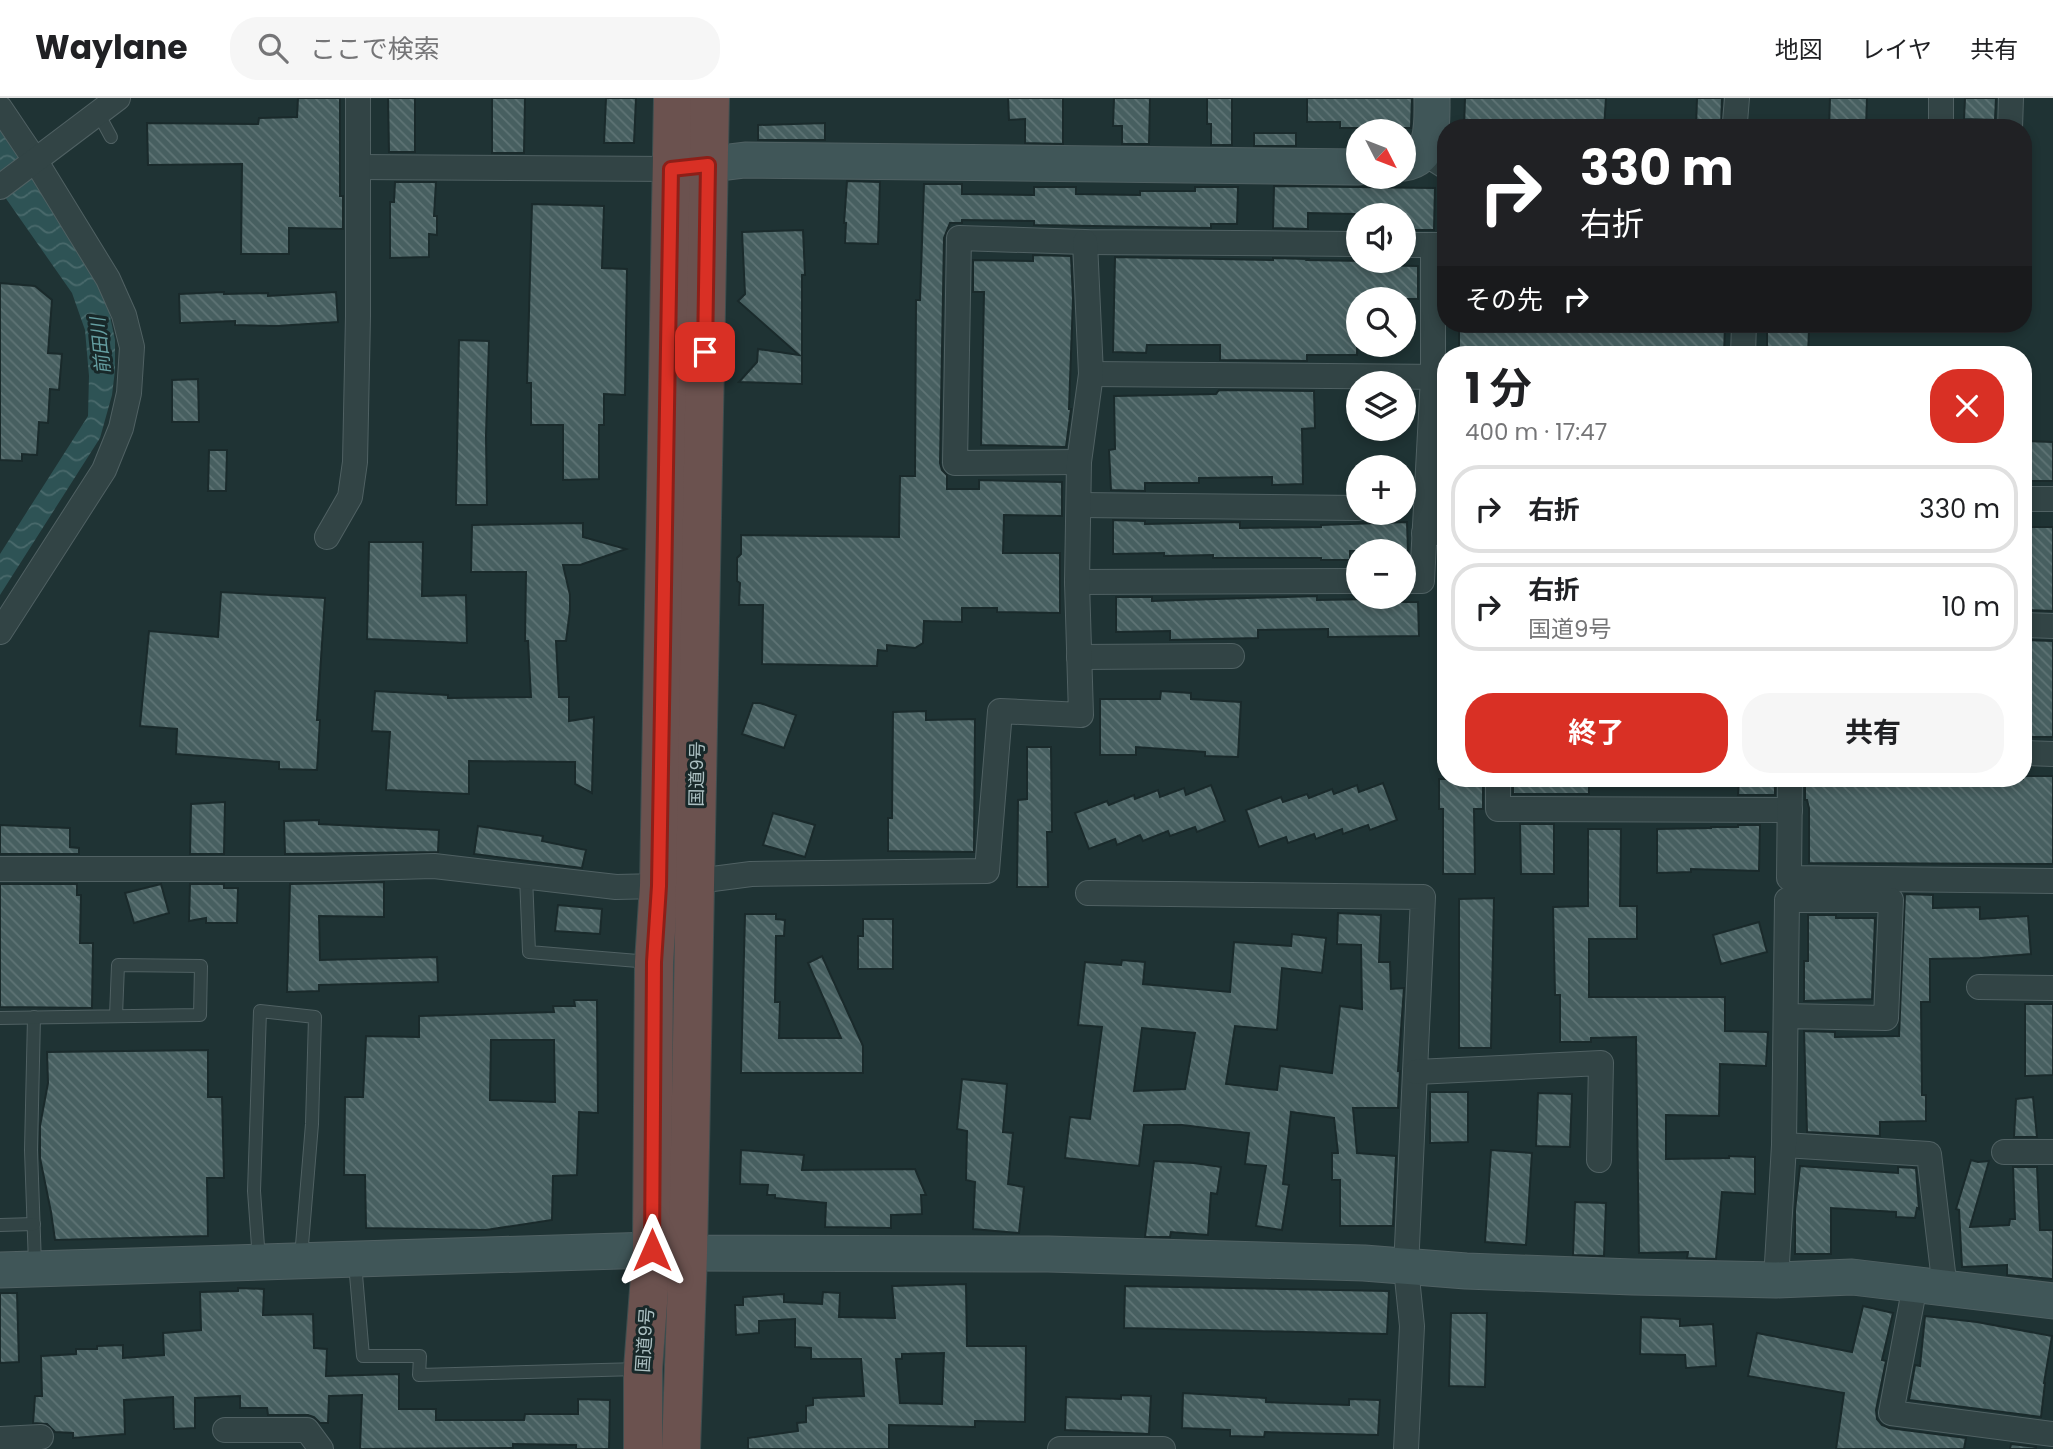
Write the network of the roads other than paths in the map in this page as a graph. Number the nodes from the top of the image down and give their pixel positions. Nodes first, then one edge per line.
1 (118, 98) edge
2 (358, 98) edge
3 (673, 98) edge
4 (710, 98) edge
5 (1432, 98) edge
6 (1941, 98) edge
7 (2011, 98) edge
8 (0, 108) edge
9 (98, 113) junction
10 (1941, 119) edge
11 (2010, 119) edge
12 (111, 137) dead end
13 (35, 160) junction
14 (1424, 161) edge
15 (359, 167) junction
16 (690, 167) junction
17 (1346, 167) edge
18 (0, 187) edge
19 (1085, 242) junction
20 (1346, 244) edge
21 (1416, 245) edge
22 (1437, 245) edge
23 (1091, 374) junction
24 (1437, 377) edge
25 (1437, 396) edge
26 (1079, 462) junction
27 (2032, 499) edge
28 (2053, 499) edge
29 (1080, 505) junction
30 (1346, 508) edge
31 (1424, 521) edge
32 (327, 537) dead end
33 (1346, 581) edge
34 (1416, 581) edge
35 (1077, 582) junction
36 (2, 624) edge
37 (2032, 625) edge
38 (2053, 625) edge
39 (1232, 656) dead end
40 (1079, 657) junction
41 (2032, 753) edge
42 (2053, 754) edge
43 (1498, 787) edge
44 (1790, 787) edge
45 (1790, 810) junction
46 (0, 869) edge
47 (526, 876) junction
48 (2053, 881) edge
49 (677, 884) junction
50 (1088, 893) dead end
51 (654, 962) junction
52 (1979, 987) dead end
53 (2053, 988) edge
54 (116, 1016) junction
55 (1786, 1016) junction
56 (34, 1017) junction
57 (0, 1018) edge
58 (1416, 1072) junction
59 (1784, 1145) junction
60 (2004, 1152) dead end
61 (2053, 1152) edge
62 (1599, 1160) dead end
63 (34, 1224) junction
64 (0, 1225) edge
65 (670, 1251) junction
66 (355, 1258) junction
67 (301, 1259) junction
68 (259, 1261) junction
69 (1406, 1268) junction
70 (36, 1269) junction
71 (0, 1270) edge
72 (1776, 1280) junction
73 (1930, 1287) junction
74 (2053, 1301) edge
75 (643, 1369) junction
76 (225, 1430) dead end
77 (2053, 1434) edge
78 (41, 1437) dead end
79 (1983, 1437) edge
80 (0, 1439) edge
81 (321, 1449) edge
82 (643, 1449) edge
83 (681, 1449) edge
84 (1060, 1449) edge
85 (1163, 1449) edge
86 (1406, 1449) edge

1 - 9 street
2 - 15 street
3 - 16 highway, 国道9号
4 - 16 highway, 国道9号
5 - 14 street
6 - 10 street
7 - 11 street
8 - 13 street
9 - 12 lane
9 - 13 street
13 - 18 street
13 - 36 street
15 - 16 street
15 - 32 street
16 - 17 street
16 - 49 highway, 国道9号
19 - 20 street
19 - 23 street
19 - 26 street
21 - 22 street
23 - 24 street
23 - 26 street
25 - 31 street
26 - 29 street
27 - 28 street
29 - 30 street
29 - 35 street
31 - 34 street
33 - 35 street
35 - 40 street
37 - 38 street
39 - 40 street
40 - 49 street
41 - 42 street
43 - 45 street
44 - 45 street
45 - 48 street
46 - 47 street
47 - 49 street
47 - 51 lane
49 - 51 highway, 国道9号
49 - 65 highway, 国道9号
50 - 58 street
51 - 65 highway, 国道9号
52 - 53 street
54 - 54 lane
54 - 56 lane
55 - 55 street
55 - 59 street
56 - 57 lane
56 - 63 lane
58 - 62 street
58 - 69 street
59 - 72 street
59 - 73 street
60 - 61 street
63 - 64 lane
63 - 70 lane
65 - 66 street
65 - 69 street
65 - 75 highway, 国道9号
65 - 83 highway, 国道9号
66 - 67 street
66 - 75 lane
67 - 68 street
67 - 68 lane
68 - 70 street
69 - 72 street
69 - 86 street
70 - 71 street
72 - 73 street
73 - 74 street
73 - 79 street
75 - 82 highway, 国道9号
76 - 81 street
77 - 79 street
78 - 80 street
84 - 85 street

